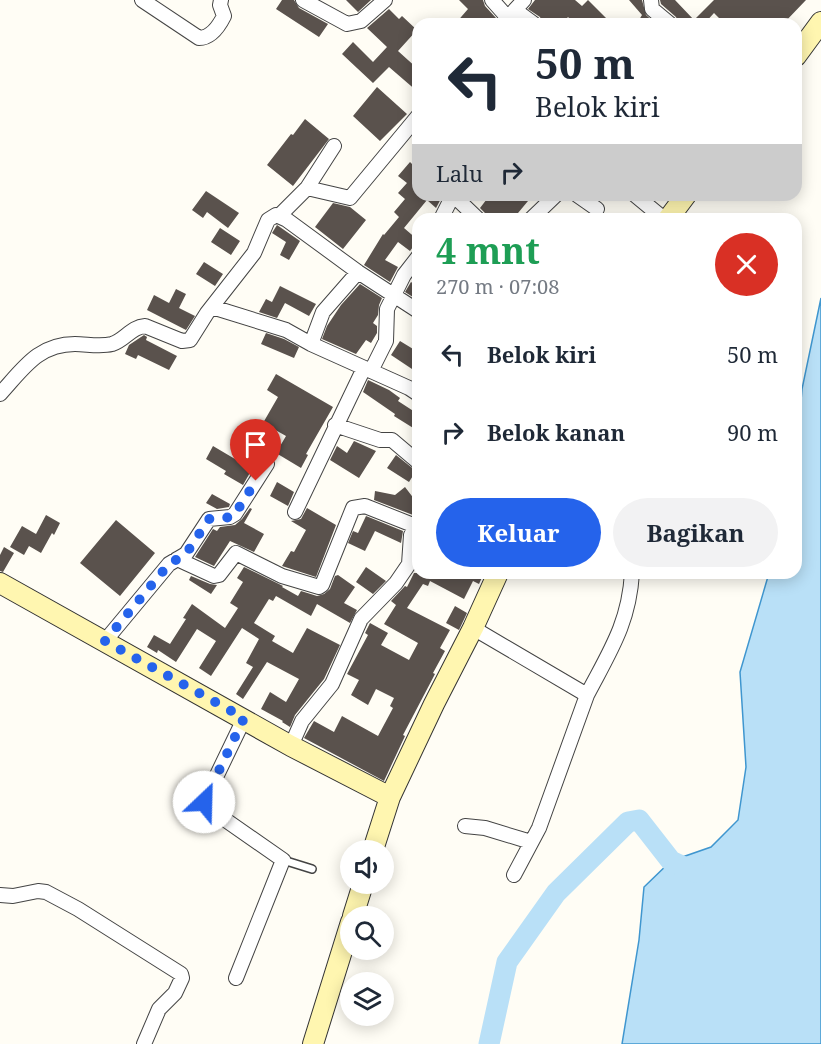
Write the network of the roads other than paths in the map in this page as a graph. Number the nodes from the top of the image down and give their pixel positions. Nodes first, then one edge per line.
1 (142, 0) edge
2 (221, 0) edge
3 (303, 0) edge
4 (385, 0) edge
5 (492, 0) edge
6 (651, 0) edge
7 (512, 13) edge
8 (663, 18) edge
9 (821, 22) edge
10 (802, 48) edge
11 (412, 123) edge
12 (334, 146) dead end
13 (307, 188) junction
14 (459, 201) edge
15 (550, 201) edge
16 (586, 201) edge
17 (643, 201) edge
18 (681, 201) edge
19 (597, 209) dead end
20 (472, 213) edge
21 (537, 213) edge
22 (658, 213) edge
23 (671, 213) edge
24 (279, 216) junction
25 (412, 265) edge
26 (358, 272) junction
27 (394, 294) junction
28 (212, 307) junction
29 (412, 307) edge
30 (310, 344) junction
31 (368, 370) junction
32 (412, 391) edge
33 (0, 394) edge
34 (335, 425) junction
35 (412, 457) edge
36 (267, 464) dead end
37 (295, 512) dead end
38 (412, 524) edge
39 (412, 534) edge
40 (177, 559) junction
41 (495, 579) edge
42 (632, 579) edge
43 (0, 583) edge
44 (473, 628) junction
45 (105, 641) junction
46 (587, 695) junction
47 (244, 718) junction
48 (291, 746) junction
49 (390, 797) junction
50 (465, 826) dead end
51 (376, 840) edge
52 (531, 842) junction
53 (283, 860) junction
54 (312, 869) dead end
55 (514, 875) dead end
56 (0, 895) edge
57 (340, 957) edge
58 (236, 978) dead end
59 (144, 1044) edge
60 (313, 1044) edge

1 - 2 street
3 - 4 street
5 - 7 street
6 - 8 street
9 - 10 main road
11 - 13 street
12 - 13 street
13 - 24 street
14 - 20 street
15 - 21 street
16 - 19 street
17 - 22 street
18 - 23 main road
24 - 26 street
24 - 28 street
25 - 27 street
26 - 27 street
26 - 30 street
27 - 29 street
27 - 31 street
28 - 30 street
28 - 33 street
30 - 31 street
31 - 32 street
31 - 34 street
34 - 35 street
34 - 37 street
36 - 40 street
38 - 40 street
39 - 48 street
40 - 45 street
41 - 44 main road
42 - 46 street
43 - 45 main road
44 - 46 street
44 - 49 main road
45 - 47 main road
46 - 52 street
47 - 48 main road
47 - 53 street
48 - 49 main road
49 - 51 main road
50 - 52 street
52 - 55 street
53 - 54 lane
53 - 58 street
56 - 59 street
57 - 60 main road

